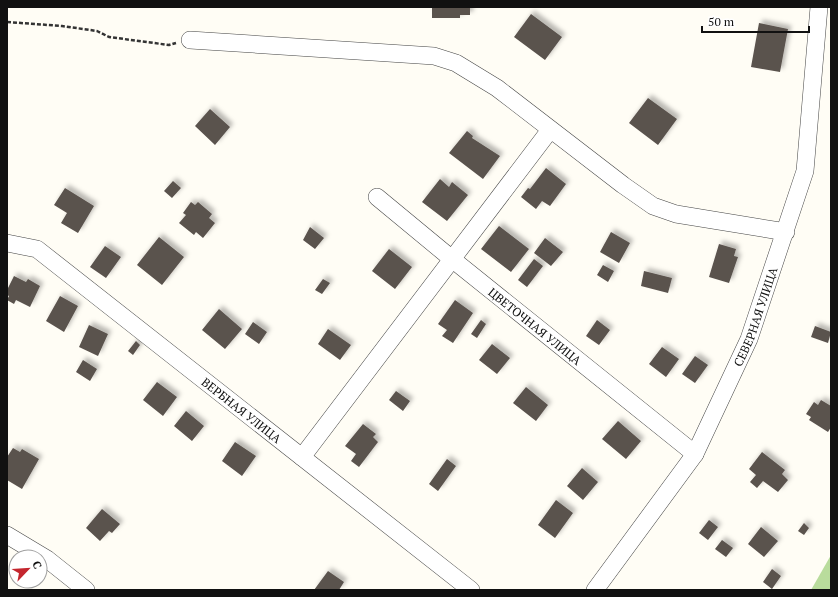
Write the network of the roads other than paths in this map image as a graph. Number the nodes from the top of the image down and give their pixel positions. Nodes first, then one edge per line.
1 (819, 7) edge
2 (190, 40) road end
3 (550, 130) junction
4 (377, 197) dead end
5 (786, 232) junction
6 (7, 243) edge
7 (452, 259) junction
8 (695, 454) junction
9 (302, 457) junction
10 (7, 535) edge
11 (86, 590) edge
12 (471, 590) edge
13 (595, 590) edge

1 - 5 street, СЕВЕРНАЯ УЛИЦА
2 - 3 street
3 - 5 street
3 - 7 street
4 - 7 street, ЦВЕТОЧНАЯ УЛИЦА
5 - 8 street, СЕВЕРНАЯ УЛИЦА
6 - 9 street, ВЕРБНАЯ УЛИЦА
7 - 8 street, ЦВЕТОЧНАЯ УЛИЦА
7 - 9 street
8 - 13 street, СЕВЕРНАЯ УЛИЦА
9 - 12 street, ВЕРБНАЯ УЛИЦА
10 - 11 street

